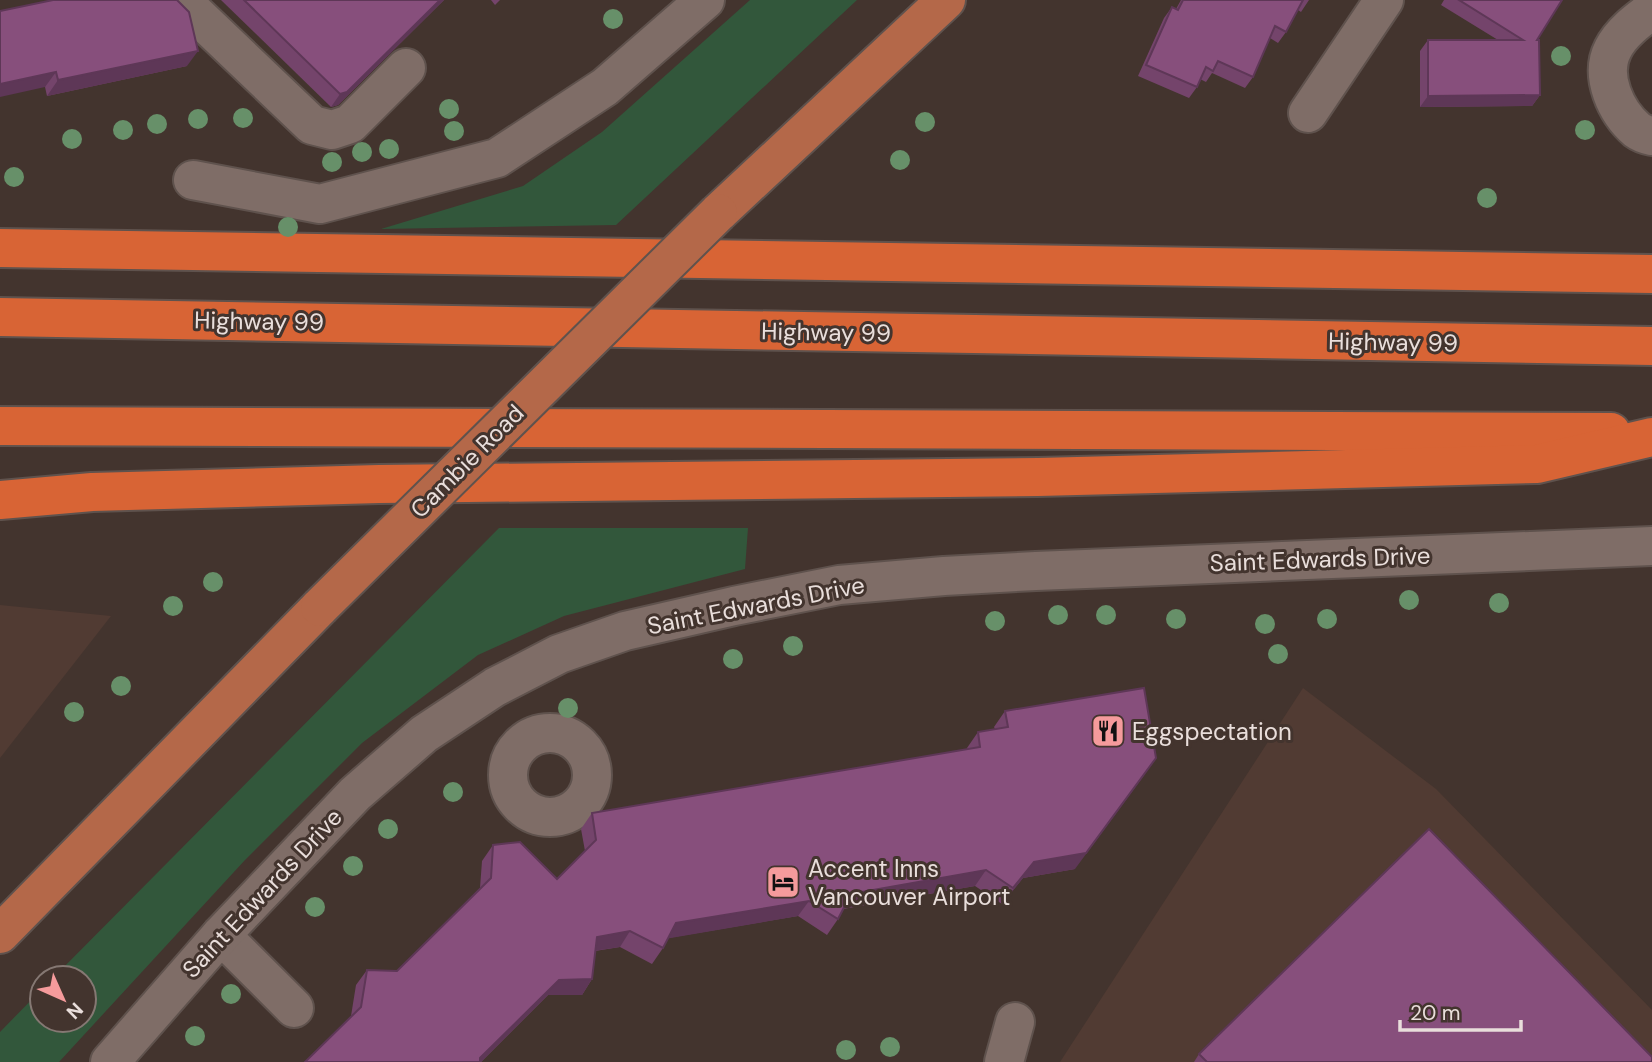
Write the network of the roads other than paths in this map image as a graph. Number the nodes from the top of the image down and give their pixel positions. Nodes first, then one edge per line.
1 (181, 0) edge
2 (705, 0) edge
3 (946, 0) edge
4 (1384, 0) edge
5 (1652, 10) edge
6 (406, 68) dead end
7 (1308, 113) dead end
8 (1652, 136) edge
9 (193, 180) dead end
10 (0, 248) edge
11 (1652, 274) edge
12 (0, 317) edge
13 (1652, 346) edge
14 (0, 426) edge
15 (1652, 432) edge
16 (1652, 437) edge
17 (0, 485) edge
18 (92, 492) junction
19 (0, 500) edge
20 (1652, 546) edge
21 (0, 934) edge
22 (221, 935) junction
23 (295, 1008) dead end
24 (1016, 1023) dead end
25 (110, 1062) edge
26 (1004, 1062) edge

1 - 6 street
2 - 9 street
3 - 21 main road, Cambie Road, bridge
4 - 7 street
5 - 8 street
10 - 11 highway
12 - 13 highway, Highway 99
14 - 15 highway
16 - 18 highway
17 - 18 street
18 - 19 highway
20 - 22 street, Saint Edwards Drive
22 - 23 street
22 - 25 street, Saint Edwards Drive
24 - 26 street

